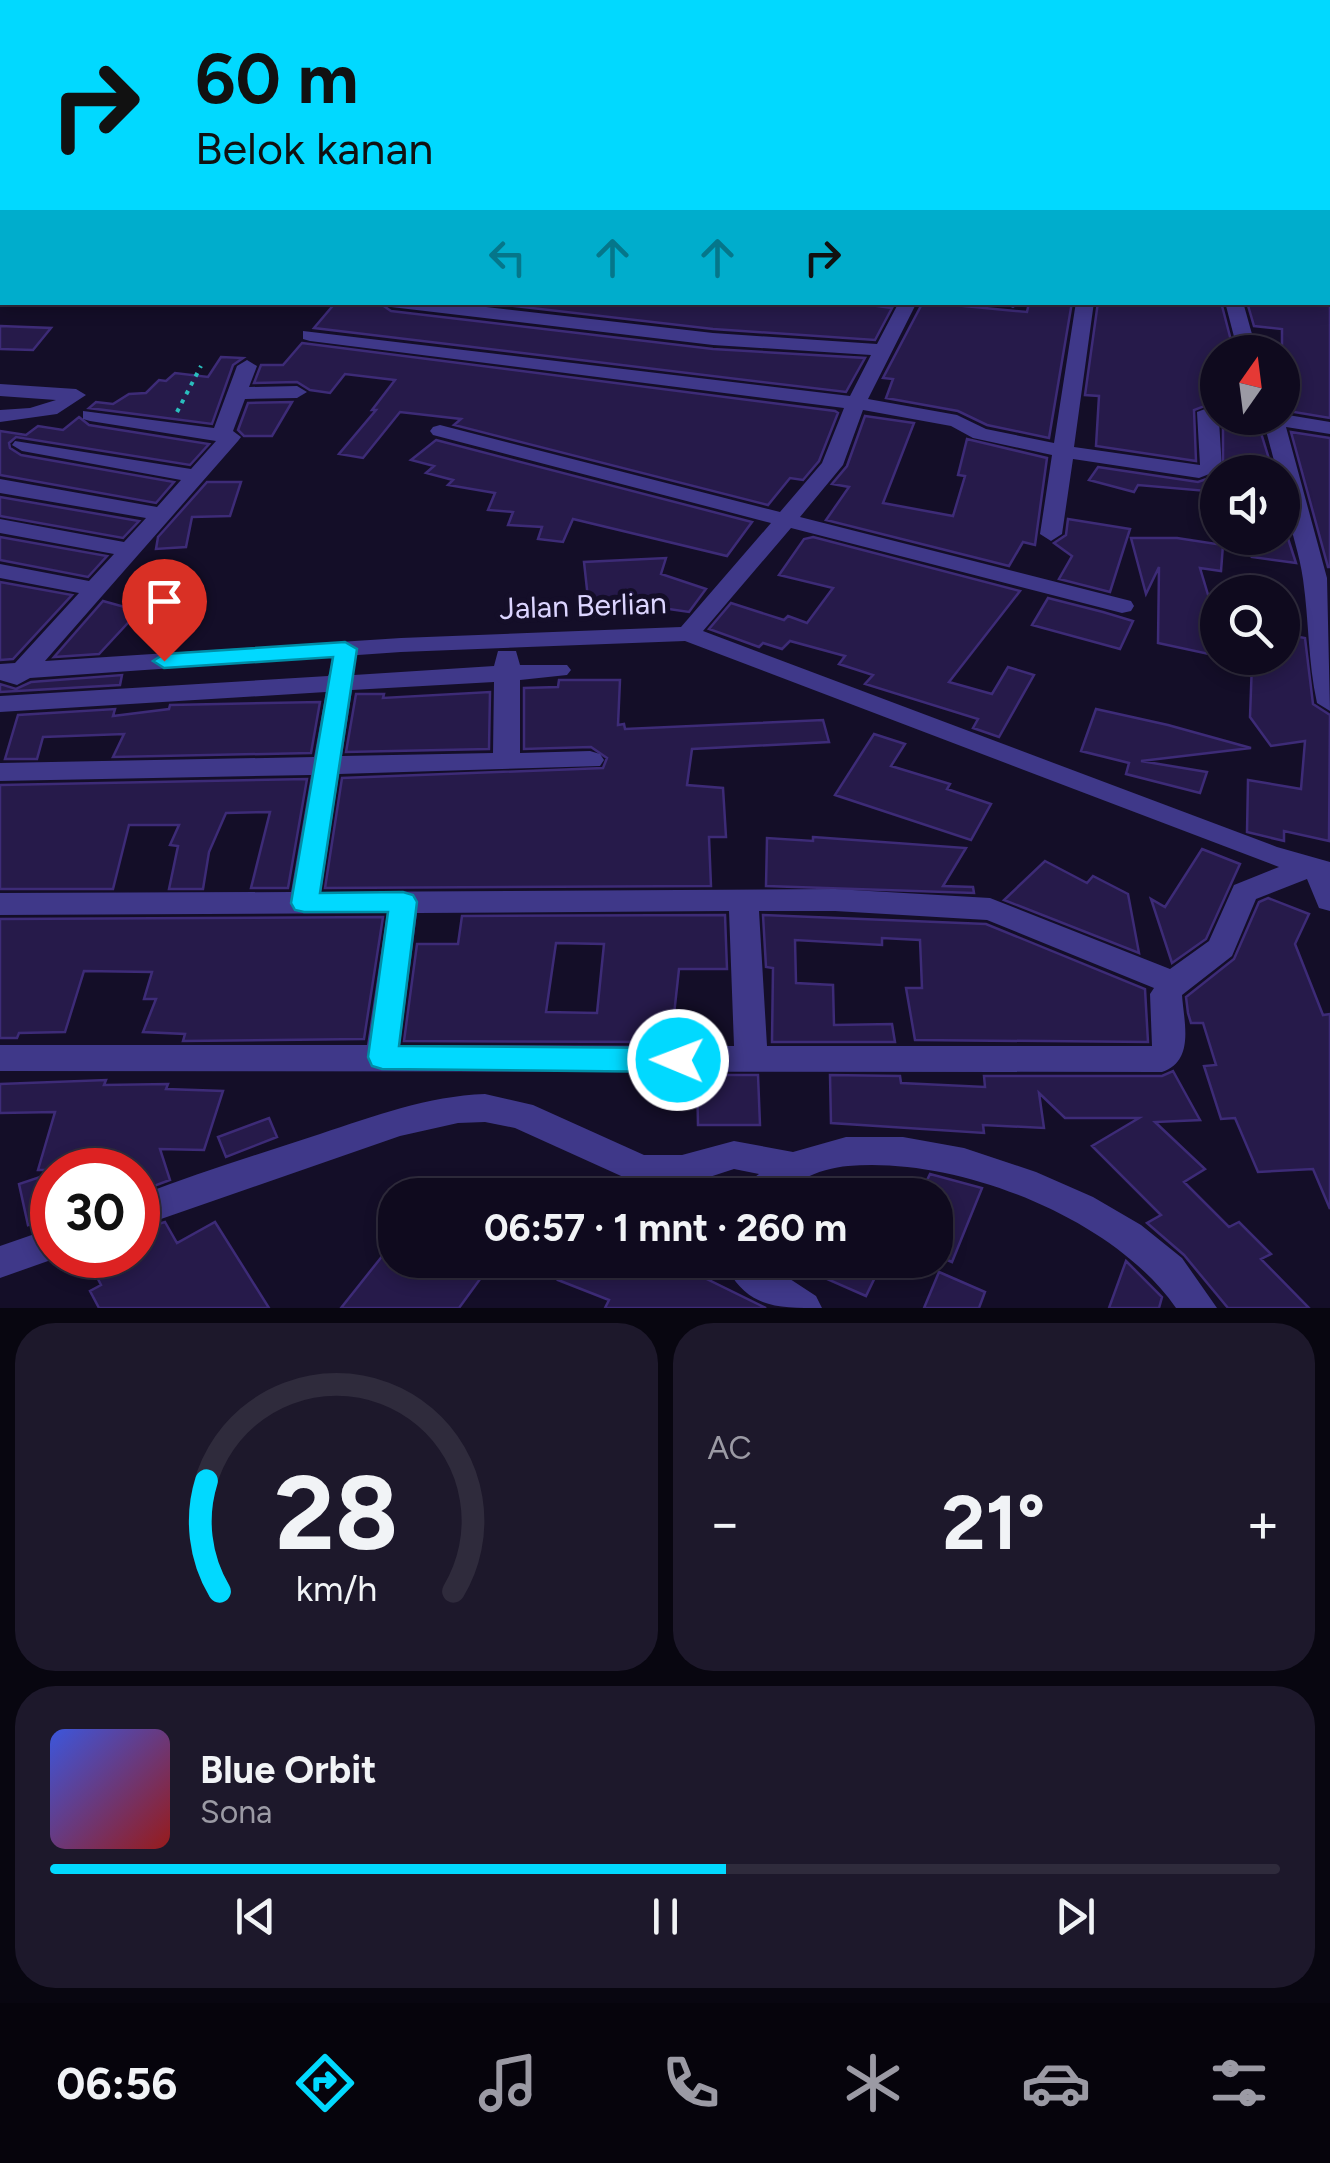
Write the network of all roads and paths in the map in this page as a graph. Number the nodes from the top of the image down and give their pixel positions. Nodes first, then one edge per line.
1 (417, 305) edge
2 (906, 305) edge
3 (1085, 305) edge
4 (1235, 305) edge
5 (310, 335) dead end
6 (1243, 335) edge
7 (882, 350) junction
8 (201, 366) dead end
9 (247, 366) dead end
10 (0, 390) edge
11 (297, 392) dead end
12 (237, 393) junction
13 (856, 404) junction
14 (90, 415) dead end
15 (0, 416) edge
16 (1300, 423) edge
17 (1330, 428) edge
18 (168, 430) junction
19 (440, 431) dead end
20 (222, 432) junction
21 (1209, 435) edge
22 (1275, 435) edge
23 (22, 445) dead end
24 (1066, 449) junction
25 (196, 476) junction
26 (0, 486) edge
27 (161, 514) junction
28 (787, 522) junction
29 (0, 526) edge
30 (1051, 534) dead end
31 (128, 550) junction
32 (0, 571) edge
33 (93, 590) junction
34 (1122, 606) dead end
35 (688, 634) junction
36 (508, 641) junction
37 (345, 649) junction
38 (1325, 649) edge
39 (558, 670) dead end
40 (10, 671) edge
41 (507, 673) junction
42 (340, 684) junction
43 (1330, 704) edge
44 (2, 709) edge
45 (590, 760) dead end
46 (506, 762) junction
47 (329, 765) junction
48 (0, 772) edge
49 (1318, 870) edge
50 (1330, 900) edge
51 (744, 901) junction
52 (403, 902) junction
53 (304, 903) junction
54 (0, 904) edge
55 (1173, 983) junction
56 (382, 1057) junction
57 (0, 1058) edge
58 (751, 1060) junction
59 (792, 1166) junction
60 (654, 1178) edge
61 (678, 1178) edge
62 (775, 1178) edge
63 (160, 1203) edge
64 (30, 1252) edge
65 (0, 1262) edge
66 (757, 1278) edge
67 (804, 1308) edge
68 (1198, 1308) edge

1 - 7 street
2 - 7 street
3 - 24 street
4 - 6 street
5 - 13 street
7 - 13 street
8 - 18 path
9 - 12 street
10 - 15 street
11 - 12 street
12 - 20 street
13 - 24 street
13 - 28 street
14 - 18 street
16 - 17 street
18 - 20 street
19 - 28 street
20 - 25 street
21 - 24 street
22 - 38 street
23 - 25 street
24 - 30 street
25 - 27 street
26 - 27 street
27 - 31 street
28 - 34 street
28 - 35 street
29 - 31 street
31 - 33 street
32 - 33 street
33 - 40 street
35 - 36 street, Jalan Berlian
35 - 49 street, Jalan Berlian
36 - 37 street, Jalan Berlian
36 - 41 street
37 - 40 street, Jalan Berlian
37 - 42 street
38 - 43 street
39 - 41 street
40 - 44 street
41 - 42 street
41 - 46 street
42 - 44 street
42 - 47 street
45 - 46 street
46 - 47 street
47 - 48 street
47 - 53 street
49 - 50 street
49 - 55 street
51 - 52 street
51 - 55 street
51 - 58 street
52 - 53 street
52 - 56 street
53 - 54 street
55 - 58 street
56 - 57 street
56 - 58 street
59 - 61 street
59 - 62 street
59 - 68 street
60 - 63 street
64 - 65 street
66 - 67 street

